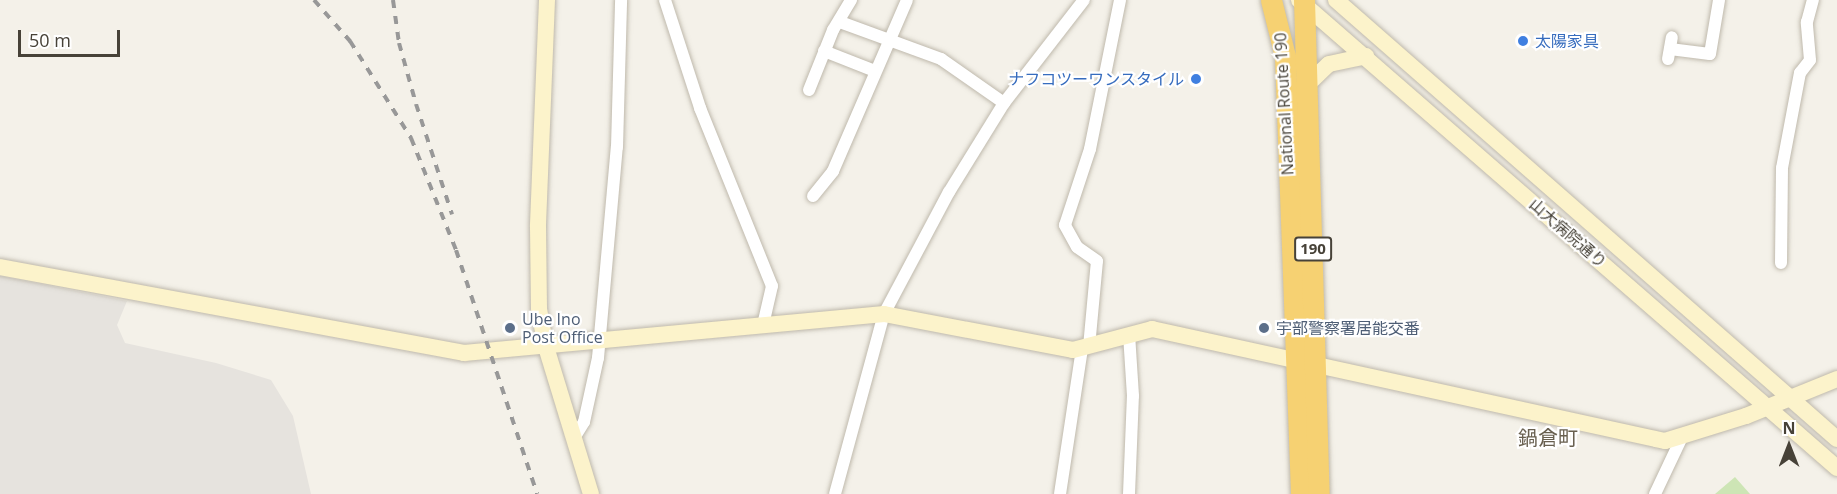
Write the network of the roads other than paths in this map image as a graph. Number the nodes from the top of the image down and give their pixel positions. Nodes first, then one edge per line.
1 (547, 0) edge
2 (621, 0) edge
3 (665, 0) edge
4 (851, 0) edge
5 (907, 0) edge
6 (1084, 0) edge
7 (1120, 0) edge
8 (1271, 0) edge
9 (1336, 0) edge
10 (1719, 0) edge
11 (1813, 0) edge
12 (1301, 1) edge
13 (840, 22) junction
14 (889, 40) junction
15 (1670, 48) dead end
16 (824, 51) junction
17 (1366, 56) junction
18 (875, 71) junction
19 (1307, 85) junction
20 (809, 90) dead end
21 (1004, 103) junction
22 (813, 196) dead end
23 (1292, 210) junction
24 (1781, 263) dead end
25 (0, 267) edge
26 (884, 314) junction
27 (763, 324) junction
28 (1129, 334) junction
29 (598, 342) junction
30 (546, 347) junction
31 (1086, 347) junction
32 (1307, 364) junction
33 (1837, 379) edge
34 (1792, 399) junction
35 (1769, 408) junction
36 (574, 438) junction
37 (1681, 439) junction
38 (1837, 439) edge
39 (1837, 468) edge
40 (591, 494) edge
41 (835, 494) edge
42 (1060, 494) edge
43 (1129, 494) edge
44 (1301, 494) edge
45 (1319, 494) edge
46 (1655, 494) edge

1 - 30 street
2 - 29 street
3 - 27 street
4 - 13 street
5 - 14 street
6 - 21 street
7 - 31 street
8 - 23 highway, National Route 190 / 190
9 - 34 street, 山大病院通り
10 - 15 street
11 - 24 street
12 - 17 street, 山大病院通り
12 - 19 highway, 190
12 - 23 highway, 190
13 - 14 street
13 - 16 street
14 - 18 street
14 - 21 street
16 - 18 street
16 - 20 street
17 - 19 street
17 - 35 street, 山大病院通り
18 - 22 street
19 - 32 highway, 190
21 - 26 street
23 - 32 highway, 190
25 - 30 street
26 - 27 street
26 - 31 street
26 - 41 street
27 - 29 street
28 - 31 street
28 - 32 street
28 - 43 street
29 - 30 street
29 - 36 street
30 - 36 street
31 - 42 street
32 - 37 street
32 - 44 highway, 190
32 - 45 highway, 190
33 - 34 street
34 - 35 street
34 - 38 street, 山大病院通り
35 - 37 street
35 - 39 street, 山大病院通り
36 - 40 street
37 - 46 street

